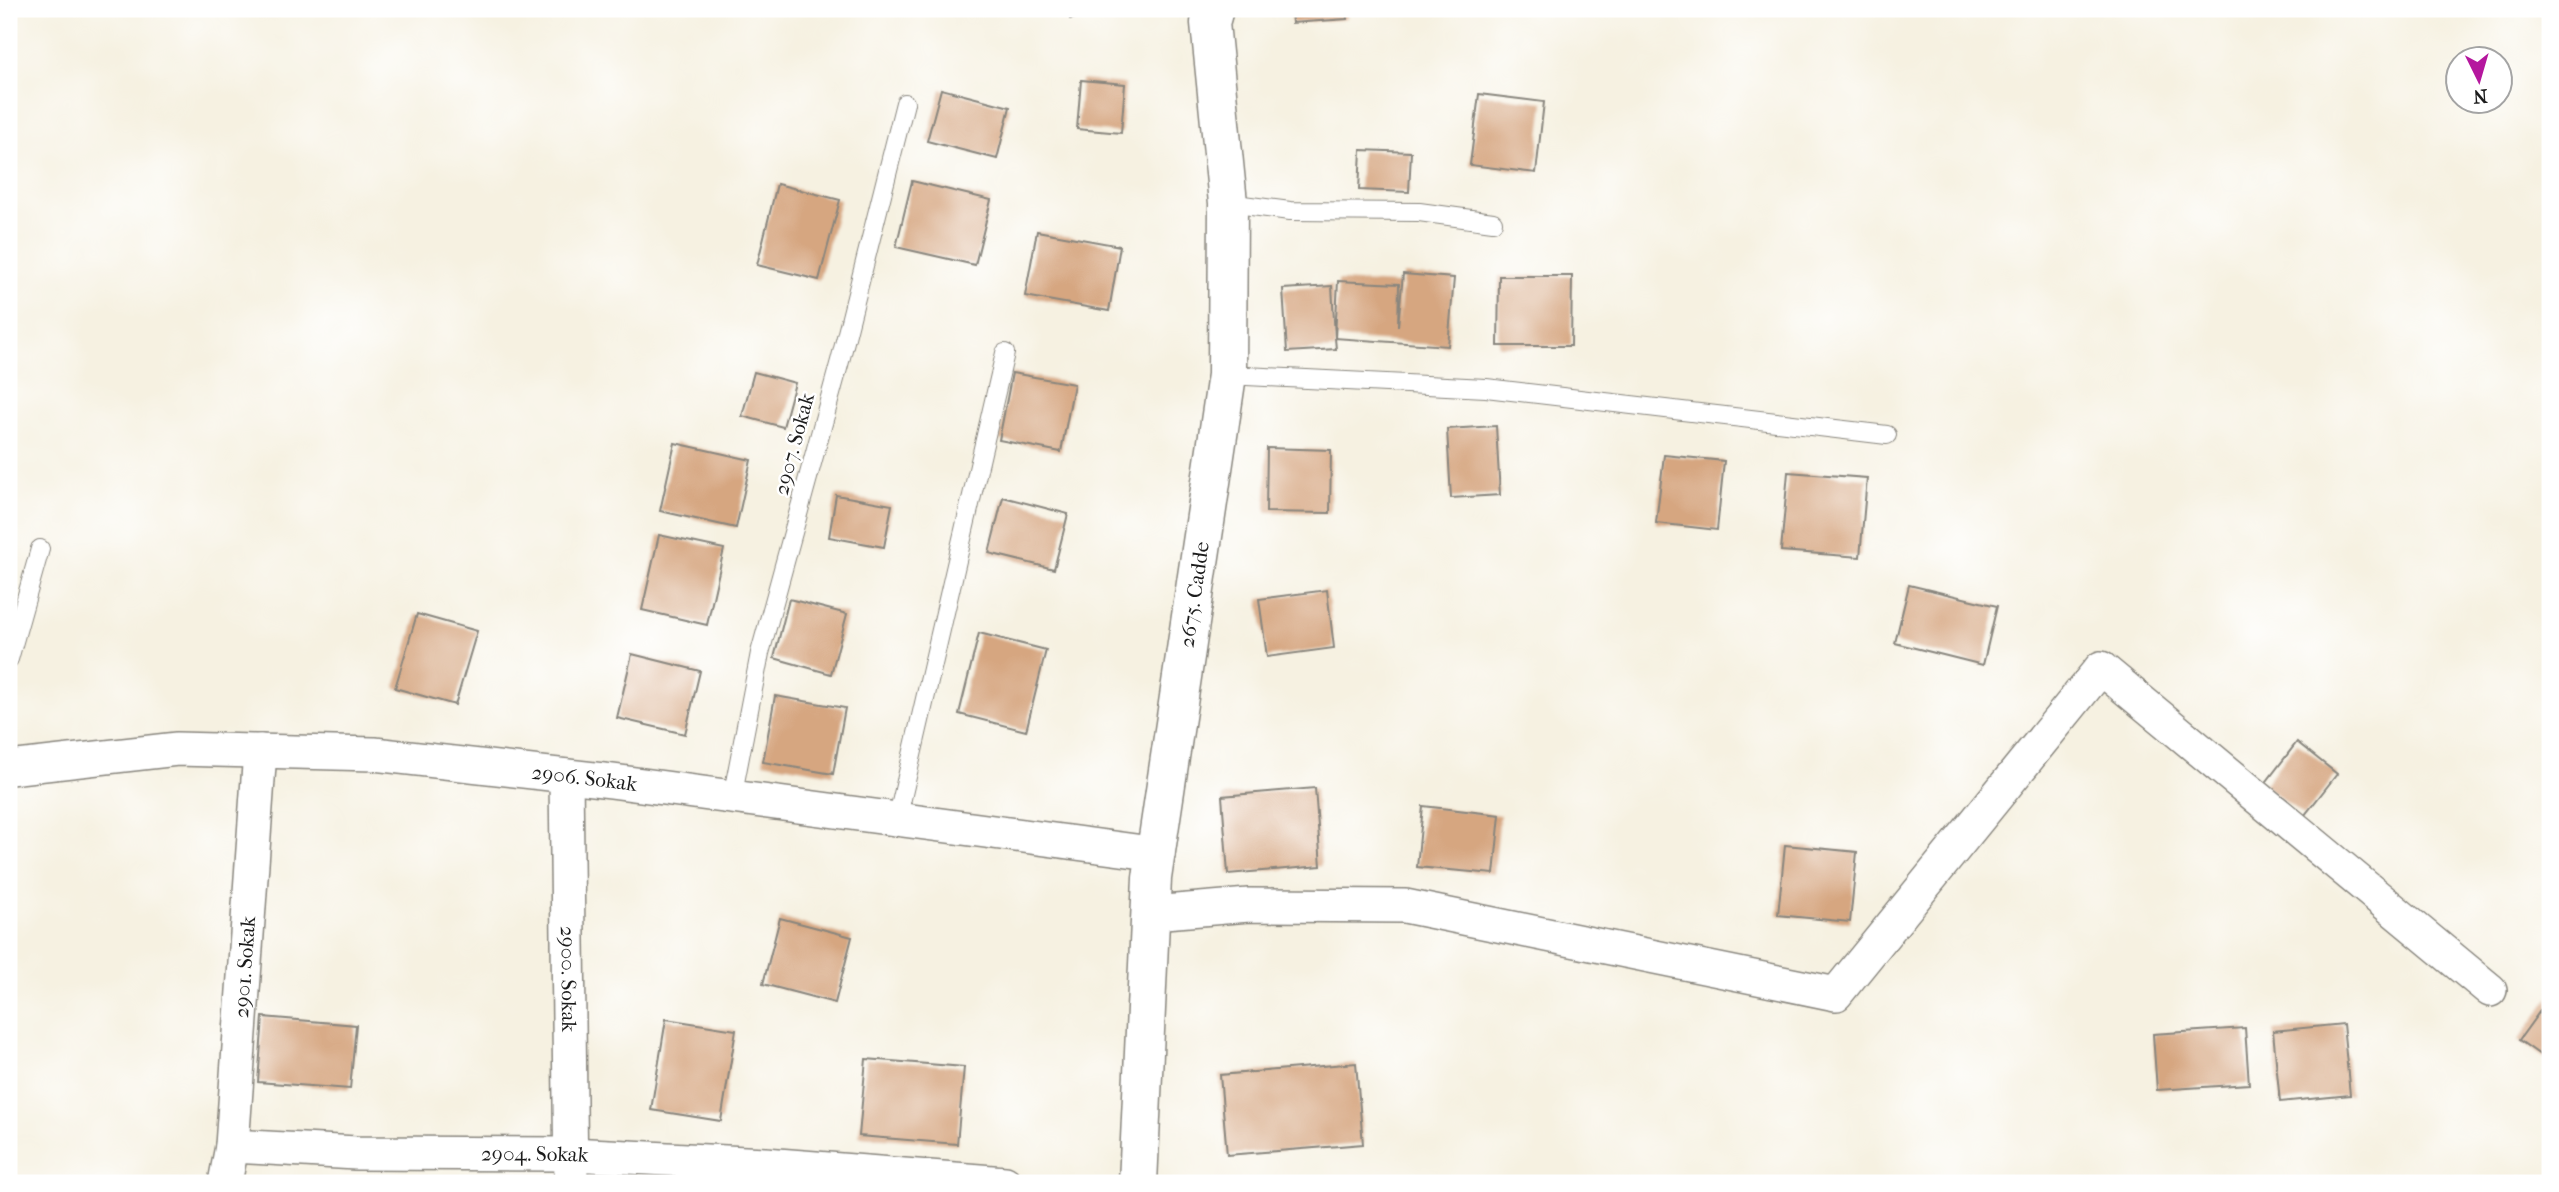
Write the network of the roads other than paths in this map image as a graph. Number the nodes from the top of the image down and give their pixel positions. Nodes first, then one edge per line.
1 (1214, 9) edge
2 (905, 103) dead end
3 (1228, 203) junction
4 (1493, 222) dead end
5 (1005, 353) dead end
6 (1227, 375) junction
7 (1887, 435) dead end
8 (40, 549) dead end
9 (9, 659) edge
10 (260, 751) junction
11 (9, 768) edge
12 (566, 776) junction
13 (732, 797) junction
14 (897, 820) junction
15 (1158, 854) junction
16 (1152, 913) junction
17 (2490, 990) dead end
18 (232, 1146) junction
19 (571, 1169) edge
20 (225, 1183) edge
21 (1005, 1183) edge
22 (1138, 1183) edge

1 - 3 street, 2675. Cadde
2 - 13 lane, 2907. Sokak
3 - 4 lane
3 - 6 street, 2675. Cadde
5 - 14 lane
6 - 7 lane
6 - 15 street, 2675. Cadde
8 - 9 lane
10 - 11 street, 2906. Sokak
10 - 12 street, 2906. Sokak
10 - 18 street, 2901. Sokak
12 - 13 street, 2906. Sokak
12 - 19 street, 2900. Sokak
13 - 14 street, 2906. Sokak
14 - 15 street, 2906. Sokak
15 - 16 street, 2675. Cadde
16 - 17 street
16 - 22 street, 2675. Cadde
18 - 19 street, 2904. Sokak
18 - 20 street, 2901. Sokak
19 - 21 street, 2904. Sokak

